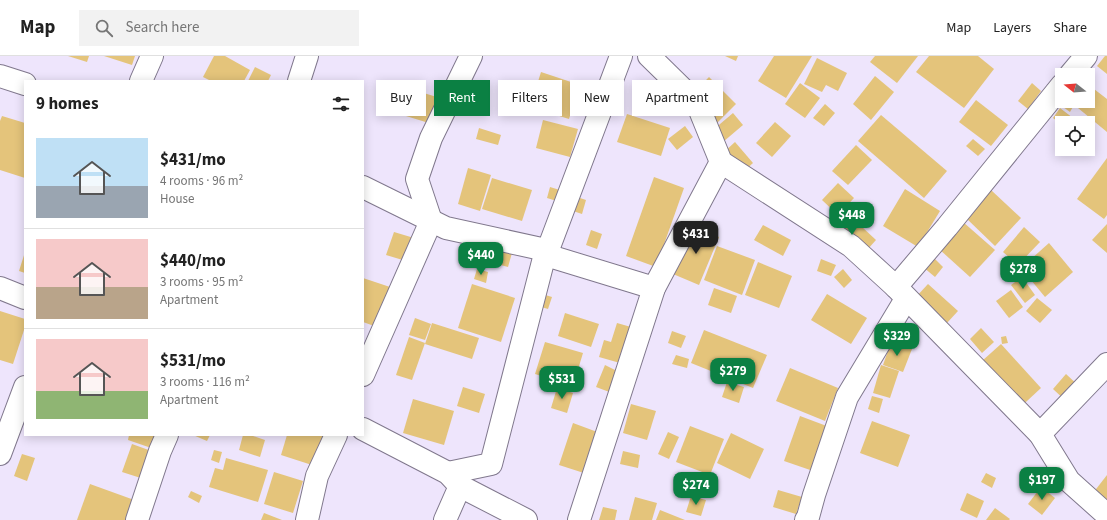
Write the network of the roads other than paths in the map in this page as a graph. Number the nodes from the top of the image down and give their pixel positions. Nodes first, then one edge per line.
1 (152, 56) edge
2 (307, 56) edge
3 (471, 56) edge
4 (621, 56) edge
5 (649, 56) edge
6 (1086, 56) edge
7 (1076, 68) edge
8 (0, 76) edge
9 (142, 80) edge
10 (299, 80) edge
11 (24, 84) edge
12 (1055, 94) edge
13 (721, 162) junction
14 (364, 188) edge
15 (431, 221) junction
16 (546, 253) junction
17 (0, 288) edge
18 (654, 288) junction
19 (901, 293) junction
20 (24, 298) edge
21 (1107, 364) edge
22 (364, 373) edge
23 (24, 390) edge
24 (364, 430) edge
25 (1040, 434) junction
26 (167, 436) edge
27 (336, 436) edge
28 (0, 454) edge
29 (454, 479) junction
30 (1107, 515) edge
31 (137, 520) edge
32 (307, 520) edge
33 (444, 520) edge
34 (526, 520) edge
35 (579, 520) edge
36 (806, 520) edge

1 - 9 street
2 - 10 street
3 - 15 street
4 - 16 street
5 - 13 street
6 - 7 street
8 - 11 street
12 - 19 street
13 - 18 street
13 - 19 street
14 - 15 street
15 - 16 street
15 - 22 street
16 - 18 street
16 - 29 street
17 - 20 street
18 - 35 street
19 - 25 street
19 - 36 street
21 - 25 street
23 - 28 street
24 - 29 street
25 - 30 street
26 - 31 street
27 - 32 street
29 - 33 street
29 - 34 street

